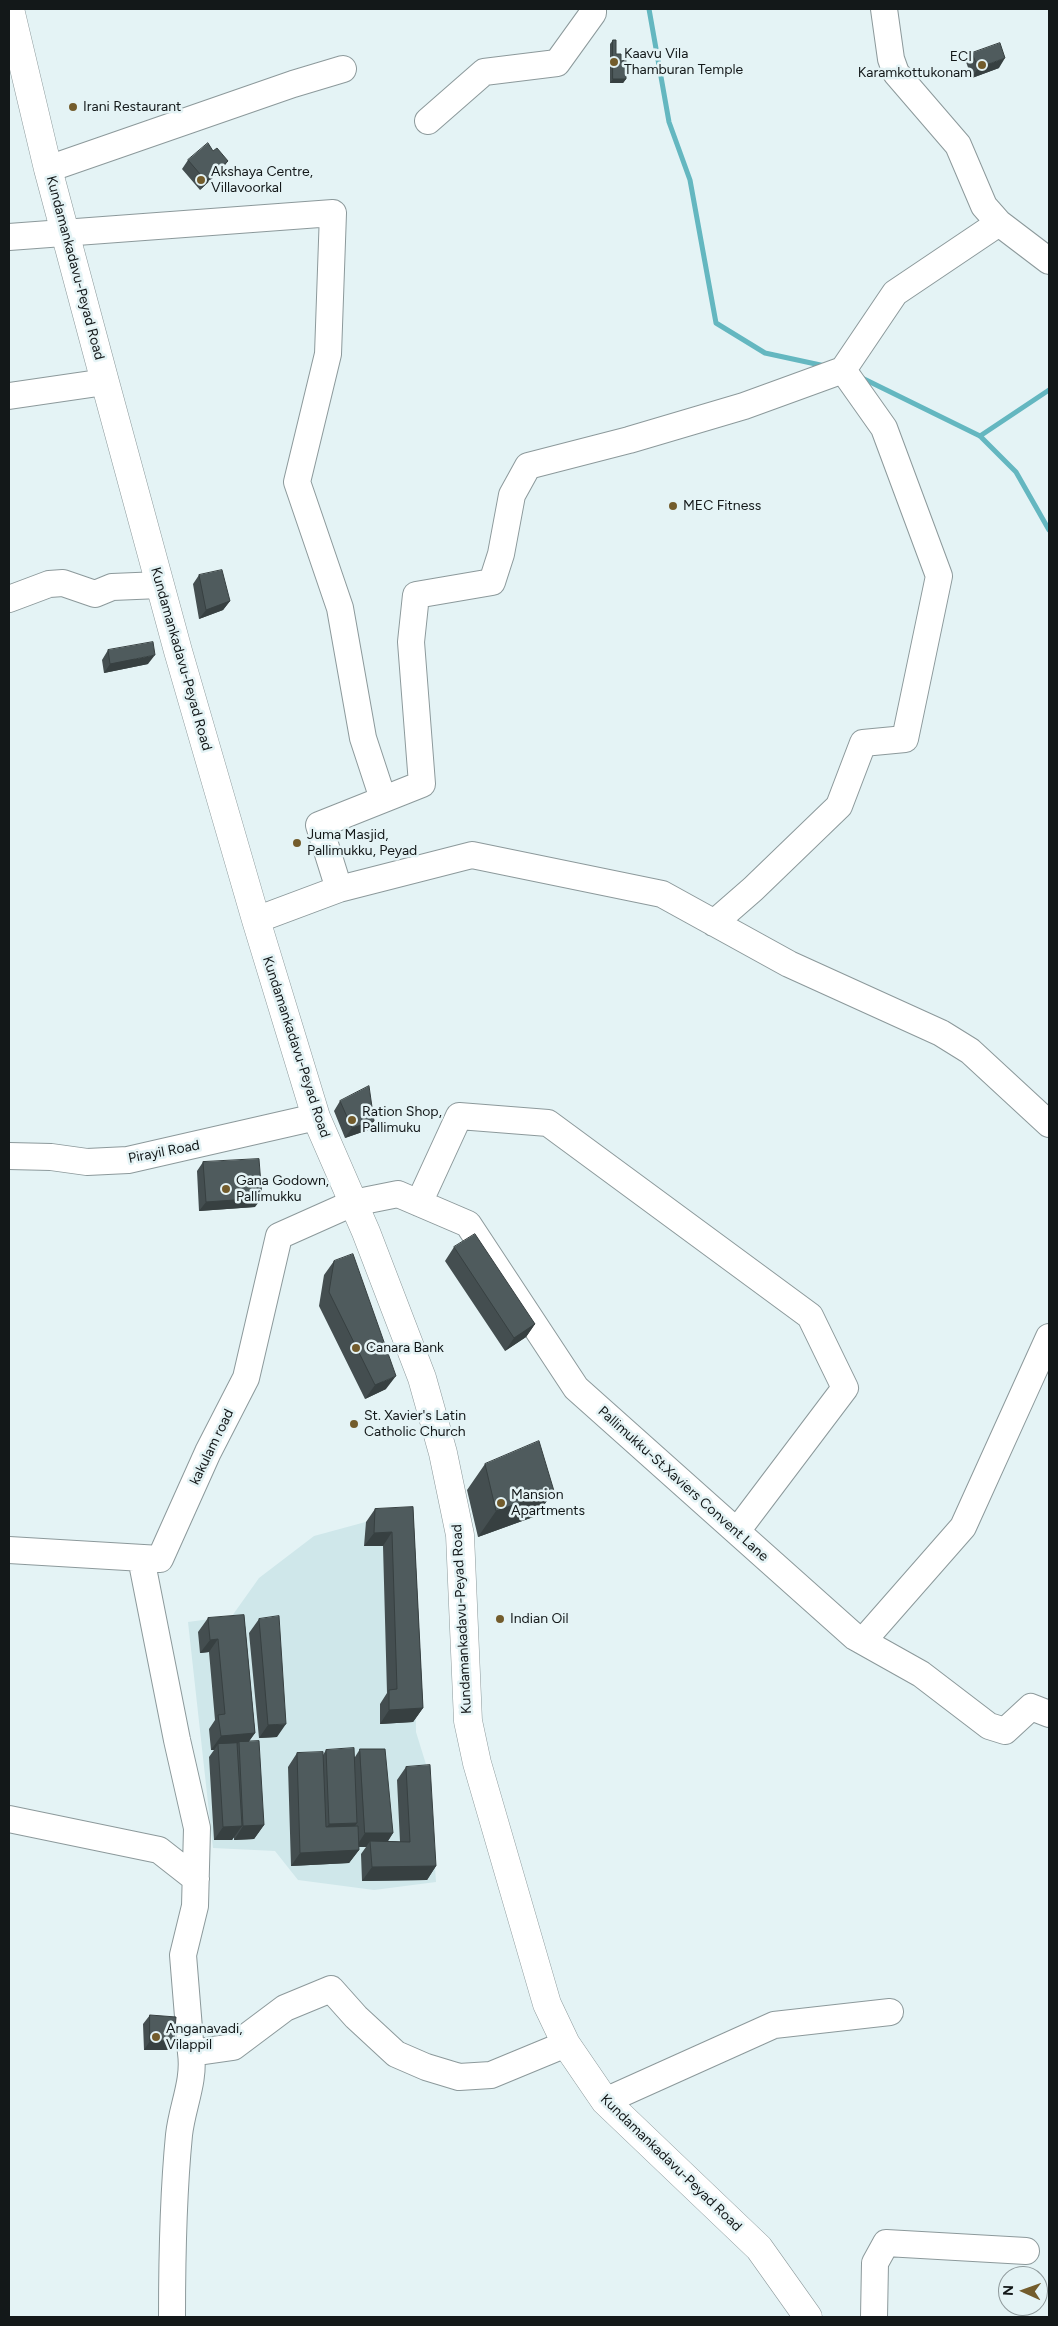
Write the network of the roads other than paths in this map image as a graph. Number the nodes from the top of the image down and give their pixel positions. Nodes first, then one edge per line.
1 (593, 9) edge
2 (884, 9) edge
3 (10, 13) edge
4 (343, 69) dead end
5 (428, 121) dead end
6 (48, 169) junction
7 (999, 223) junction
8 (64, 232) junction
9 (9, 237) edge
10 (1049, 260) edge
11 (843, 370) junction
12 (105, 382) junction
13 (9, 396) edge
14 (160, 585) junction
15 (9, 599) edge
16 (383, 799) junction
17 (339, 889) junction
18 (256, 920) junction
19 (714, 922) junction
20 (316, 1117) junction
21 (1049, 1124) edge
22 (9, 1156) edge
23 (352, 1203) junction
24 (419, 1203) junction
25 (1049, 1337) edge
26 (737, 1532) junction
27 (9, 1550) edge
28 (141, 1558) junction
29 (864, 1642) junction
30 (1049, 1714) edge
31 (9, 1819) edge
32 (196, 1879) junction
33 (890, 2012) dead end
34 (566, 2044) junction
35 (191, 2053) junction
36 (605, 2101) junction
37 (1026, 2251) dead end
38 (172, 2317) edge
39 (808, 2317) edge
40 (874, 2317) edge

1 - 5 street
2 - 7 street
3 - 6 main road, Kundamankadavu-Peyad Road
4 - 6 street
6 - 8 main road, Kundamankadavu-Peyad Road
7 - 10 street
7 - 11 street
8 - 9 street
8 - 12 main road, Kundamankadavu-Peyad Road
8 - 16 street
11 - 16 street
11 - 19 street
12 - 13 street
12 - 14 main road, Kundamankadavu-Peyad Road
14 - 15 street
14 - 18 main road, Kundamankadavu-Peyad Road
16 - 17 street
17 - 18 street
17 - 19 street
18 - 20 main road, Kundamankadavu-Peyad Road
19 - 21 street
20 - 22 street, Pirayil Road
20 - 23 main road, Kundamankadavu-Peyad Road
23 - 24 street, Pallimukku-St.Xaviers Convent Lane
23 - 28 street, kakulam road
23 - 34 main road, Kundamankadavu-Peyad Road
24 - 26 street, Pallimukku-St.Xaviers Convent Lane
24 - 26 street
25 - 29 street
26 - 29 street, Pallimukku-St.Xaviers Convent Lane
27 - 28 street, kakulam road
28 - 32 street
29 - 30 street, Pallimukku-St.Xaviers Convent Lane
31 - 32 street
32 - 35 street
33 - 36 street
34 - 35 street
34 - 36 main road, Kundamankadavu-Peyad Road
35 - 38 street
36 - 39 main road, Kundamankadavu-Peyad Road
37 - 40 street

